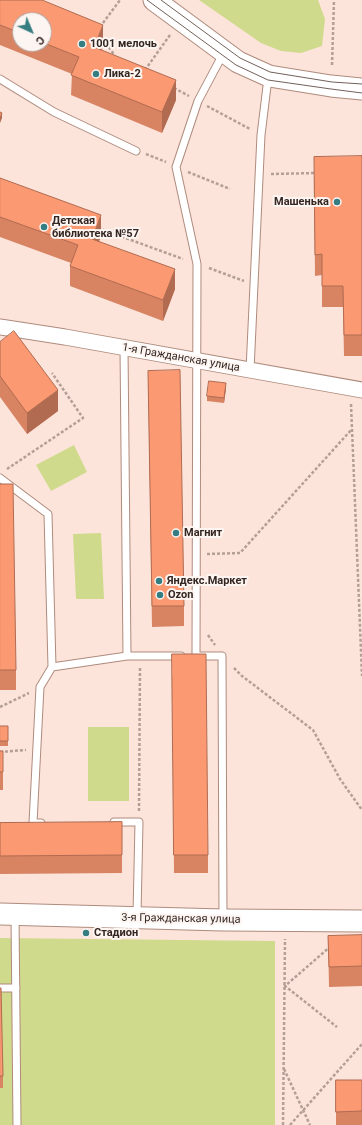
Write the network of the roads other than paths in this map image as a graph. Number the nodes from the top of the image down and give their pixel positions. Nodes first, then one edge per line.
1 (154, 0) edge
2 (225, 52) junction
3 (269, 76) junction
4 (0, 79) edge
5 (362, 88) edge
6 (136, 151) dead end
7 (0, 327) edge
8 (124, 348) junction
9 (196, 361) junction
10 (250, 370) junction
11 (356, 389) edge
12 (0, 478) edge
13 (127, 656) junction
14 (196, 656) junction
15 (52, 667) junction
16 (108, 822) edge
17 (48, 823) edge
18 (8, 914) edge
19 (137, 918) junction
20 (223, 920) junction
21 (362, 921) edge
22 (0, 988) edge
23 (16, 988) junction
24 (17, 1125) edge

1 - 2 street
2 - 3 street
2 - 9 lane
3 - 5 street
3 - 10 lane
4 - 6 lane
7 - 8 street, 1-я Гражданская улица
8 - 9 street, 1-я Гражданская улица
8 - 13 lane
9 - 10 street, 1-я Гражданская улица
9 - 14 lane
10 - 11 street, 1-я Гражданская улица
12 - 15 lane
13 - 14 lane
13 - 15 lane
14 - 20 lane
15 - 17 lane
16 - 19 lane
18 - 19 street, 3-я Гражданская улица
18 - 23 lane
19 - 20 street, 3-я Гражданская улица
20 - 21 street, 3-я Гражданская улица
22 - 23 lane
23 - 24 lane

